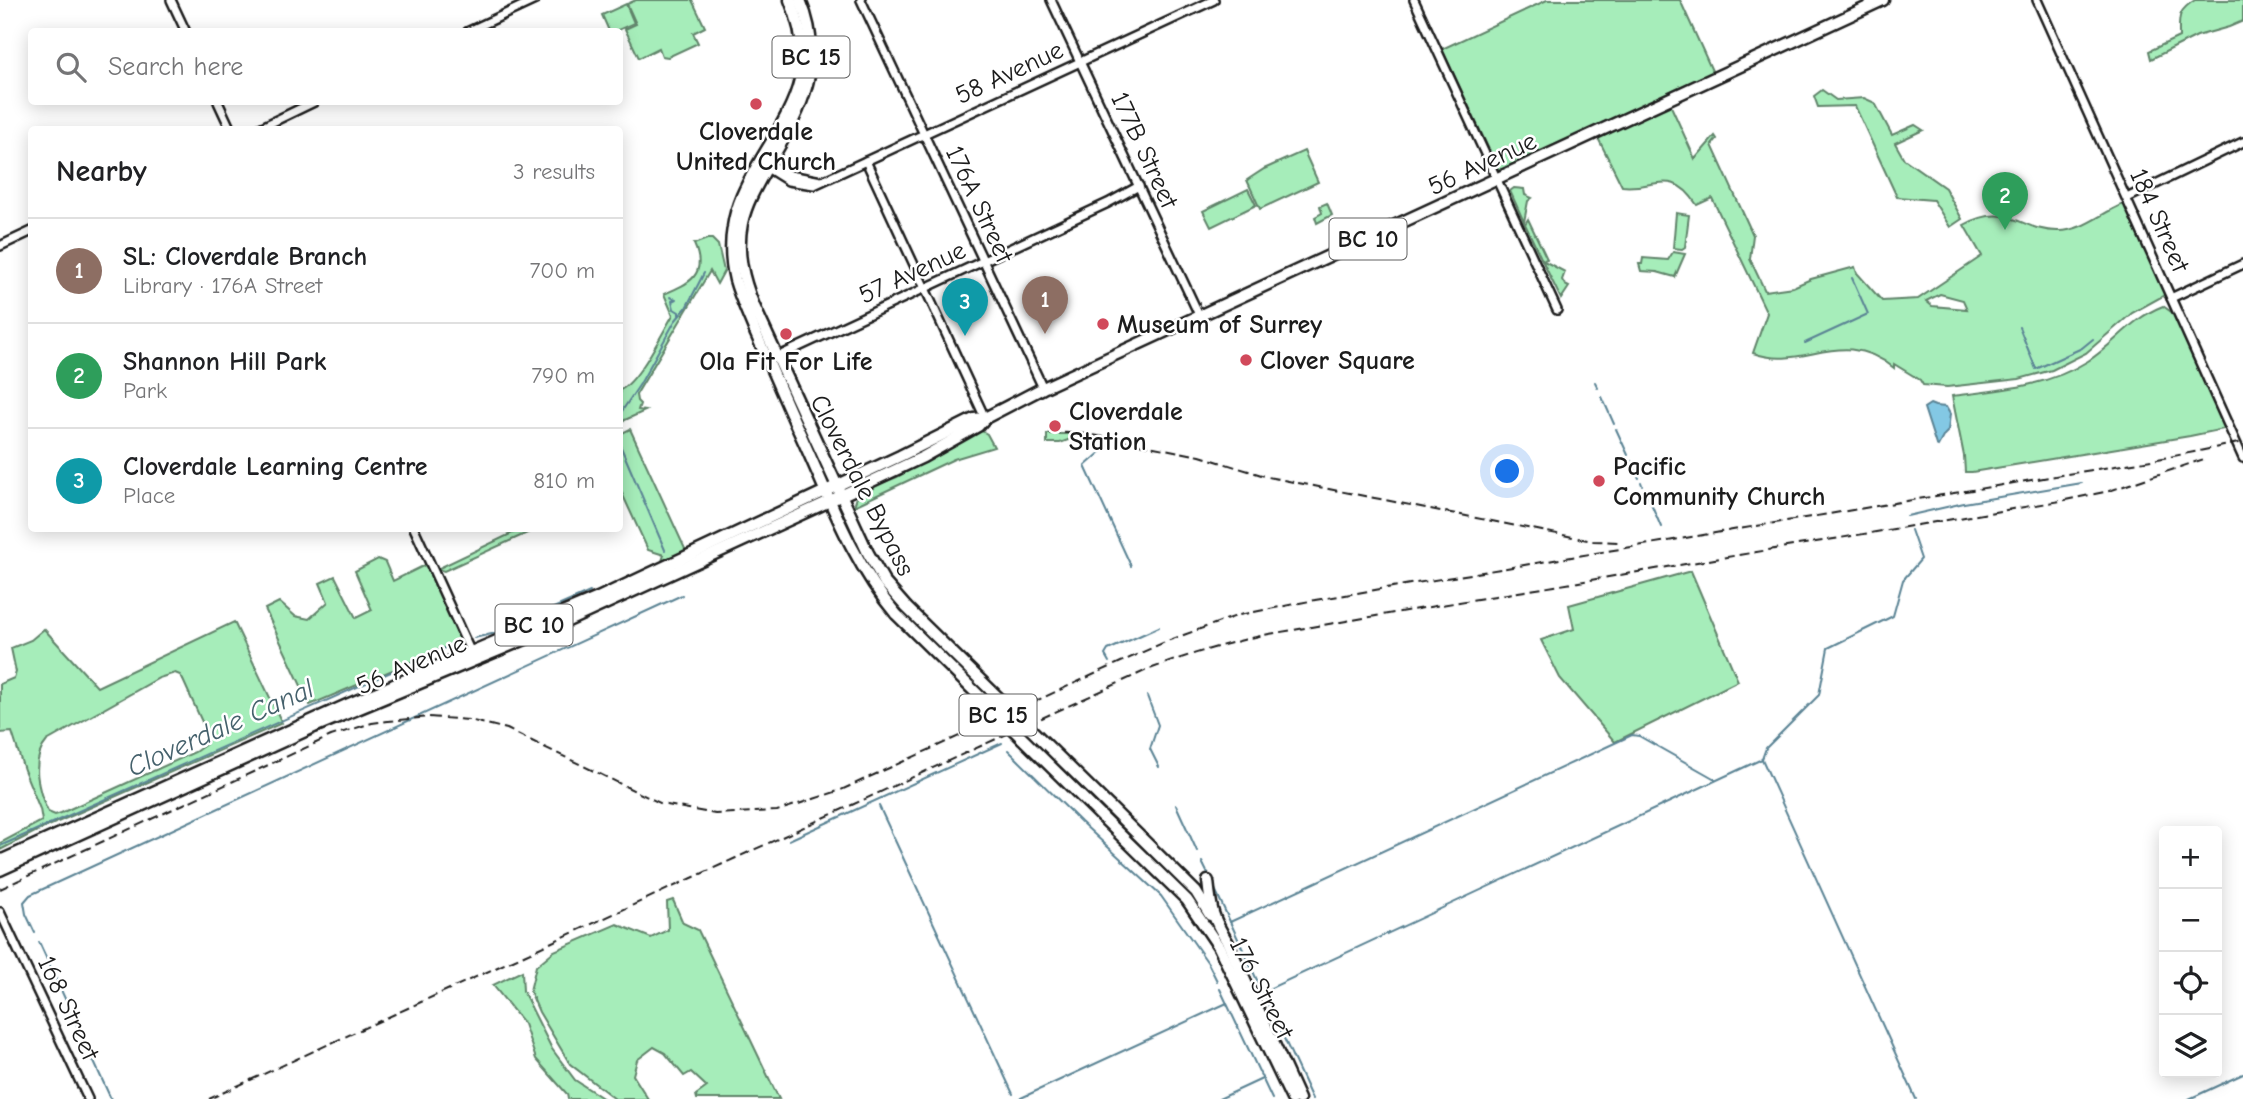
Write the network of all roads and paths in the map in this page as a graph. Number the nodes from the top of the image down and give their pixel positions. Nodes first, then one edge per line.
1 (171, 0) edge
2 (535, 0) edge
3 (861, 0) edge
4 (1051, 0) edge
5 (1214, 0) edge
6 (1414, 0) edge
7 (1883, 0) edge
8 (2037, 0) edge
9 (795, 3) edge
10 (184, 28) edge
11 (476, 28) edge
12 (1081, 62) junction
13 (219, 105) edge
14 (308, 105) edge
15 (229, 126) edge
16 (264, 126) edge
17 (924, 135) junction
18 (2243, 142) edge
19 (866, 161) junction
20 (765, 165) junction
21 (1497, 179) junction
22 (1139, 186) junction
23 (2127, 198) junction
24 (28, 234) edge
25 (0, 246) edge
26 (983, 262) junction
27 (2243, 264) edge
28 (925, 289) junction
29 (2171, 298) junction
30 (1557, 310) dead end
31 (1200, 317) junction
32 (777, 356) junction
33 (1043, 388) junction
34 (985, 418) junction
35 (2243, 458) edge
36 (825, 473) junction
37 (859, 476) junction
38 (857, 489) junction
39 (839, 491) junction
40 (828, 496) junction
41 (807, 500) junction
42 (810, 511) junction
43 (849, 513) junction
44 (838, 517) junction
45 (416, 532) edge
46 (472, 656) junction
47 (2, 859) edge
48 (0, 870) edge
49 (1208, 881) dead end
50 (1191, 896) junction
51 (0, 903) edge
52 (0, 912) edge
53 (1214, 921) junction
54 (12, 935) junction
55 (88, 1099) edge
56 (1292, 1099) edge
57 (1299, 1099) edge

1 - 10 street
2 - 11 street
3 - 17 street, 176A Street
4 - 12 street, 177B Street
5 - 12 street, 58 Avenue
6 - 21 street
7 - 21 highway, 56 Avenue / BC 10
8 - 23 street, 184 Street
9 - 20 highway, Cloverdale Bypass / BC 15
12 - 17 street, 58 Avenue
12 - 22 street, 177B Street
13 - 15 street
14 - 16 street
17 - 19 street, 58 Avenue
17 - 26 street, 176A Street
18 - 23 street
19 - 20 street, 58 Avenue
19 - 28 street
20 - 32 highway, Cloverdale Bypass / BC 15
20 - 36 highway, Cloverdale Bypass / BC 15
21 - 30 street
21 - 31 highway, 56 Avenue / BC 10
22 - 26 street, 57 Avenue
22 - 31 street, 177B Street
23 - 29 street, 184 Street
24 - 25 street
26 - 28 street, 57 Avenue
26 - 33 street, 176A Street
27 - 29 street
28 - 32 street, 57 Avenue
28 - 34 street
29 - 35 street, 184 Street
31 - 33 highway, 56 Avenue / BC 10
32 - 36 highway, Cloverdale Bypass / BC 15
33 - 34 highway, 56 Avenue / BC 10
34 - 37 highway, 56 Avenue / BC 10
34 - 38 highway, 56 Avenue / BC 10
36 - 37 highway
36 - 39 highway, Cloverdale Bypass / BC 15
36 - 40 highway, Cloverdale Bypass / BC 15
36 - 41 highway
37 - 39 highway, 56 Avenue / BC 10
38 - 39 highway, 56 Avenue / BC 10
38 - 43 highway
39 - 40 highway, 56 Avenue / BC 10
39 - 43 highway, Cloverdale Bypass / BC 15
40 - 41 highway, 56 Avenue / BC 10
40 - 42 highway, 56 Avenue / BC 10
40 - 44 highway, Cloverdale Bypass / BC 15
41 - 46 highway, 56 Avenue / BC 10
42 - 44 highway
42 - 46 highway, 56 Avenue / BC 10
43 - 50 highway, Cloverdale Bypass / BC 15, bridge
44 - 50 highway, Cloverdale Bypass / BC 15, bridge
45 - 46 street
46 - 47 highway, 56 Avenue / BC 10
46 - 48 highway, 56 Avenue / BC 10
49 - 53 highway
50 - 53 highway, 176 Street / BC 15
50 - 56 highway, 176 Street / BC 15
51 - 54 street, 168 Street
52 - 54 street, 168 Street
53 - 57 highway, BC 15
54 - 55 street, 168 Street

